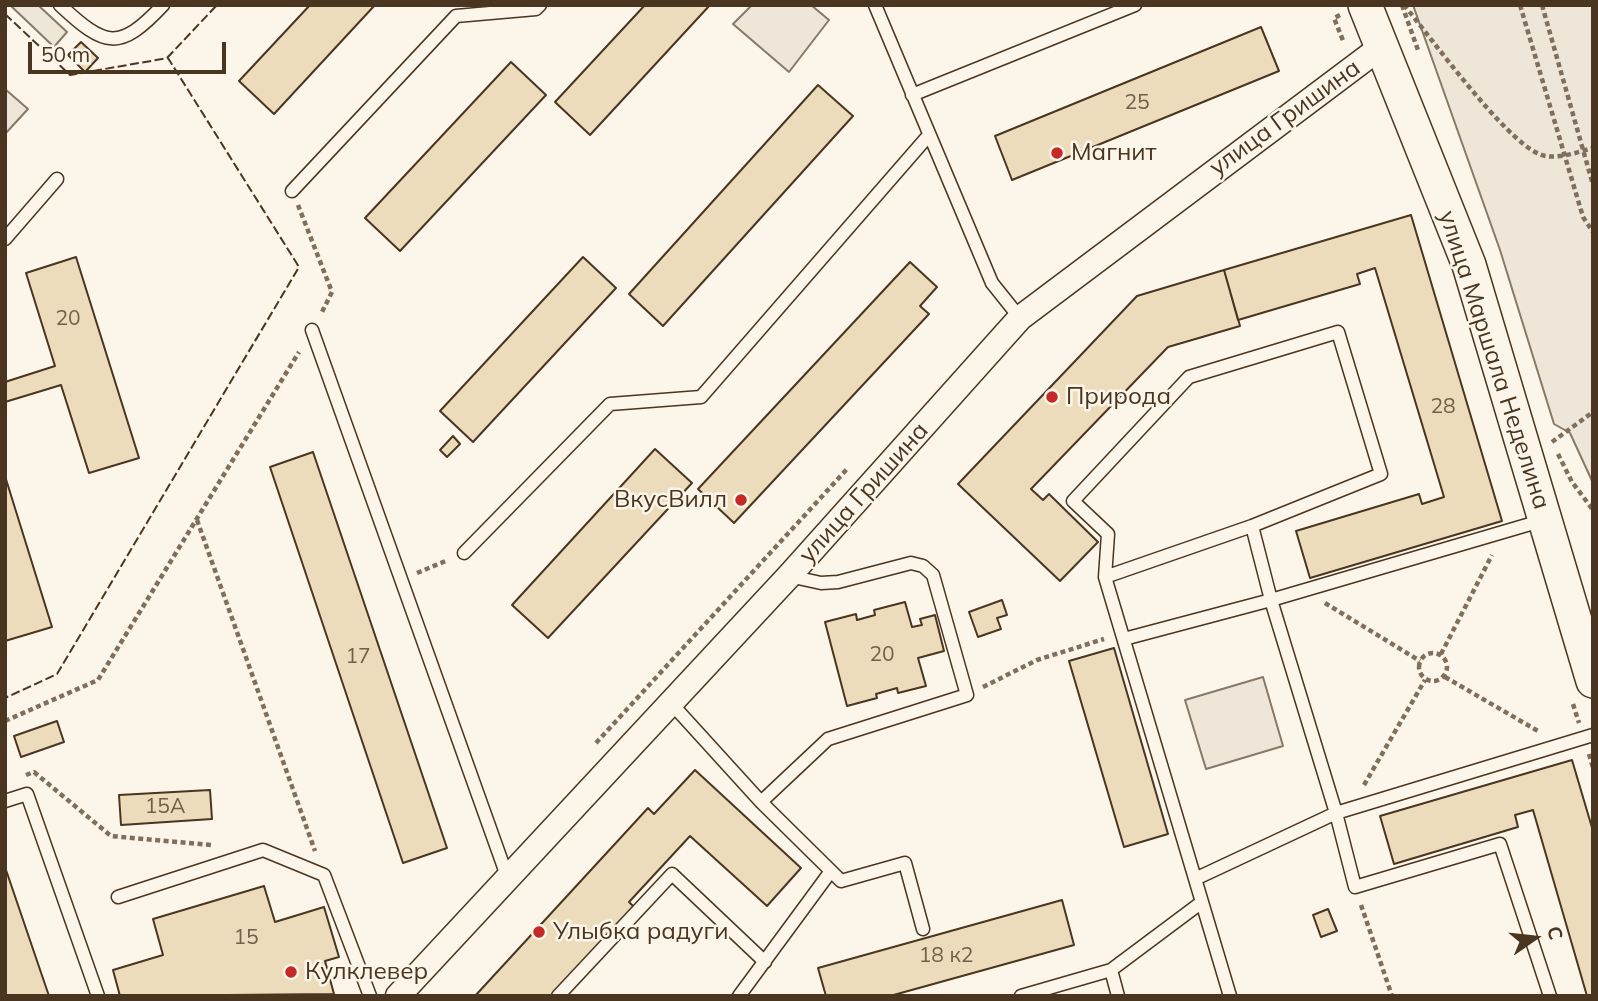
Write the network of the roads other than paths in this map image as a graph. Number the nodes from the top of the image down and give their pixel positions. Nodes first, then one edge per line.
1 (60, 5) edge
2 (163, 5) edge
3 (540, 5) edge
4 (875, 5) edge
5 (1135, 5) edge
6 (1365, 5) edge
7 (1381, 47) junction
8 (912, 95) junction
9 (929, 135) junction
10 (57, 179) dead end
11 (292, 191) road end
12 (5, 239) edge
13 (1020, 318) junction
14 (313, 330) road end
15 (1544, 520) junction
16 (1252, 526) junction
17 (464, 553) road end
18 (789, 576) junction
19 (1105, 577) junction
20 (1271, 600) junction
21 (1123, 636) junction
22 (1593, 681) edge
23 (671, 703) junction
24 (1593, 735) edge
25 (5, 802) edge
26 (761, 802) junction
27 (1336, 813) junction
28 (831, 872) junction
29 (507, 876) junction
30 (1195, 879) junction
31 (118, 897) dead end
32 (1202, 902) junction
33 (923, 929) dead end
34 (765, 962) junction
35 (1111, 970) junction
36 (98, 996) edge
37 (370, 996) edge
38 (398, 996) edge
39 (558, 996) edge
40 (739, 996) edge
41 (1021, 996) edge
42 (1118, 996) edge
43 (1230, 996) edge
44 (1550, 996) edge

1 - 2 lane
3 - 11 lane
4 - 8 lane
5 - 8 lane
6 - 7 street, улица Маршала Неделина
7 - 13 street, улица Гришина
7 - 15 street, улица Маршала Неделина
8 - 9 lane
9 - 13 lane
9 - 17 lane
10 - 12 lane
13 - 18 street, улица Гришина
14 - 29 lane
15 - 20 lane
15 - 22 street, улица Маршала Неделина
16 - 19 lane
16 - 19 lane
16 - 20 lane
18 - 23 street, улица Гришина
18 - 26 lane
19 - 21 lane
20 - 21 lane
20 - 27 lane
21 - 30 lane
23 - 26 lane
23 - 29 street, улица Гришина
24 - 27 lane
25 - 36 lane
26 - 28 lane
27 - 30 lane
27 - 44 lane
28 - 33 lane
28 - 34 lane
29 - 38 street, улица Гришина
30 - 32 lane
31 - 37 lane
32 - 35 lane
32 - 43 lane
34 - 39 lane
34 - 40 lane
35 - 41 lane
35 - 42 lane

